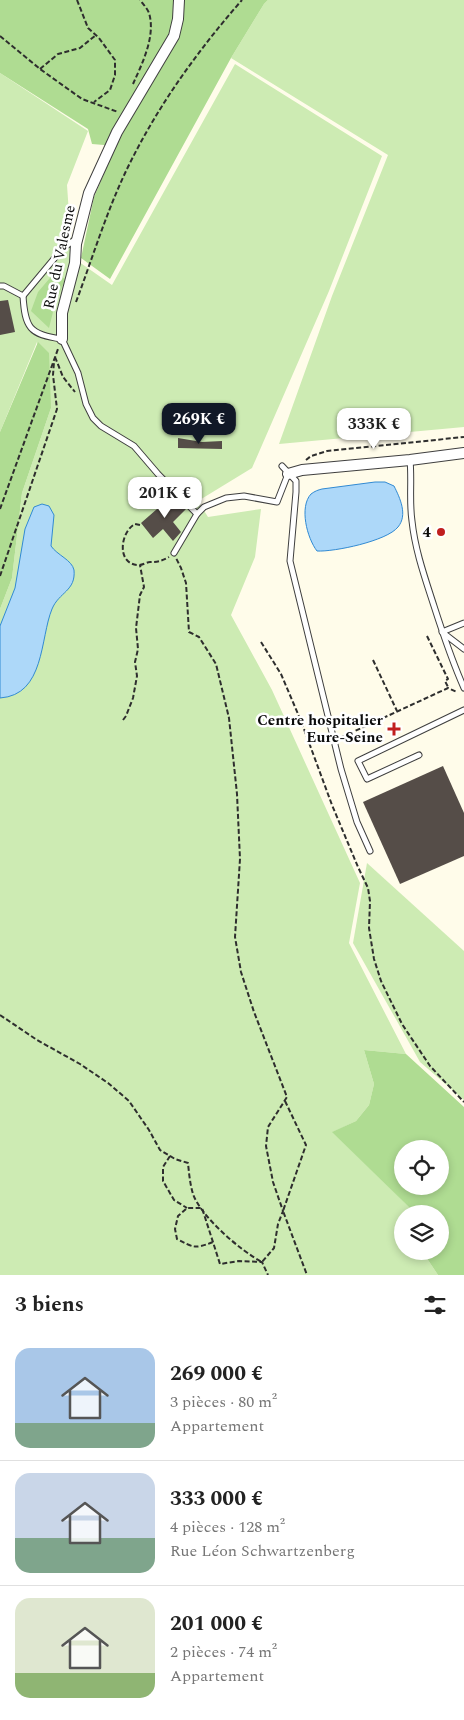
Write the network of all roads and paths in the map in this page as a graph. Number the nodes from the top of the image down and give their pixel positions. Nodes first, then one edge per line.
1 (77, 0) edge
2 (140, 0) edge
3 (179, 0) edge
4 (242, 0) edge
5 (96, 35) junction
6 (0, 36) edge
7 (40, 69) junction
8 (131, 89) dead end
9 (82, 99) junction
10 (128, 114) junction
11 (77, 239) junction
12 (0, 286) edge
13 (23, 296) junction
14 (76, 302) dead end
15 (62, 339) junction
16 (55, 357) junction
17 (86, 404) junction
18 (464, 436) edge
19 (464, 453) edge
20 (410, 460) junction
21 (285, 470) junction
22 (302, 470) junction
23 (0, 509) edge
24 (197, 514) junction
25 (140, 525) dead end
26 (174, 553) junction
27 (140, 565) junction
28 (0, 576) edge
29 (464, 623) edge
30 (442, 632) junction
31 (427, 636) dead end
32 (261, 642) dead end
33 (464, 649) edge
34 (373, 660) dead end
35 (448, 688) junction
36 (462, 690) edge
37 (397, 711) junction
38 (461, 714) edge
39 (123, 720) dead end
40 (342, 737) dead end
41 (419, 755) dead end
42 (370, 851) dead end
43 (0, 1016) edge
44 (285, 1100) junction
45 (464, 1102) edge
46 (170, 1156) junction
47 (187, 1208) junction
48 (202, 1208) junction
49 (283, 1211) junction
50 (213, 1242) junction
51 (262, 1262) junction
52 (268, 1275) edge
53 (307, 1275) edge

1 - 5 path
2 - 8 path
3 - 10 street, Rue du Valesme
4 - 14 path
5 - 7 path
5 - 9 path
6 - 7 path
7 - 9 path
9 - 10 path
10 - 11 street, Rue du Valesme
11 - 13 lane
11 - 15 street, Rue du Valesme
12 - 13 lane
13 - 15 lane
15 - 16 path
15 - 17 lane, Rue du Valesme
16 - 17 path
16 - 23 path
16 - 28 path
17 - 24 lane, Rue du Valesme
18 - 22 path
19 - 20 street
20 - 22 street
20 - 30 lane
21 - 22 street
21 - 24 lane
21 - 42 lane
24 - 26 lane
25 - 27 path
26 - 27 path
26 - 44 path
27 - 39 path
29 - 30 lane
30 - 33 lane
30 - 36 lane
31 - 35 path
32 - 45 path
34 - 37 path
35 - 36 path
35 - 37 path
37 - 40 path
38 - 41 lane
43 - 46 path
44 - 49 path
44 - 49 path
46 - 47 path
46 - 48 path
47 - 48 path
47 - 50 path
48 - 50 path
48 - 51 path
49 - 51 path
49 - 53 path
50 - 51 path
51 - 52 path

